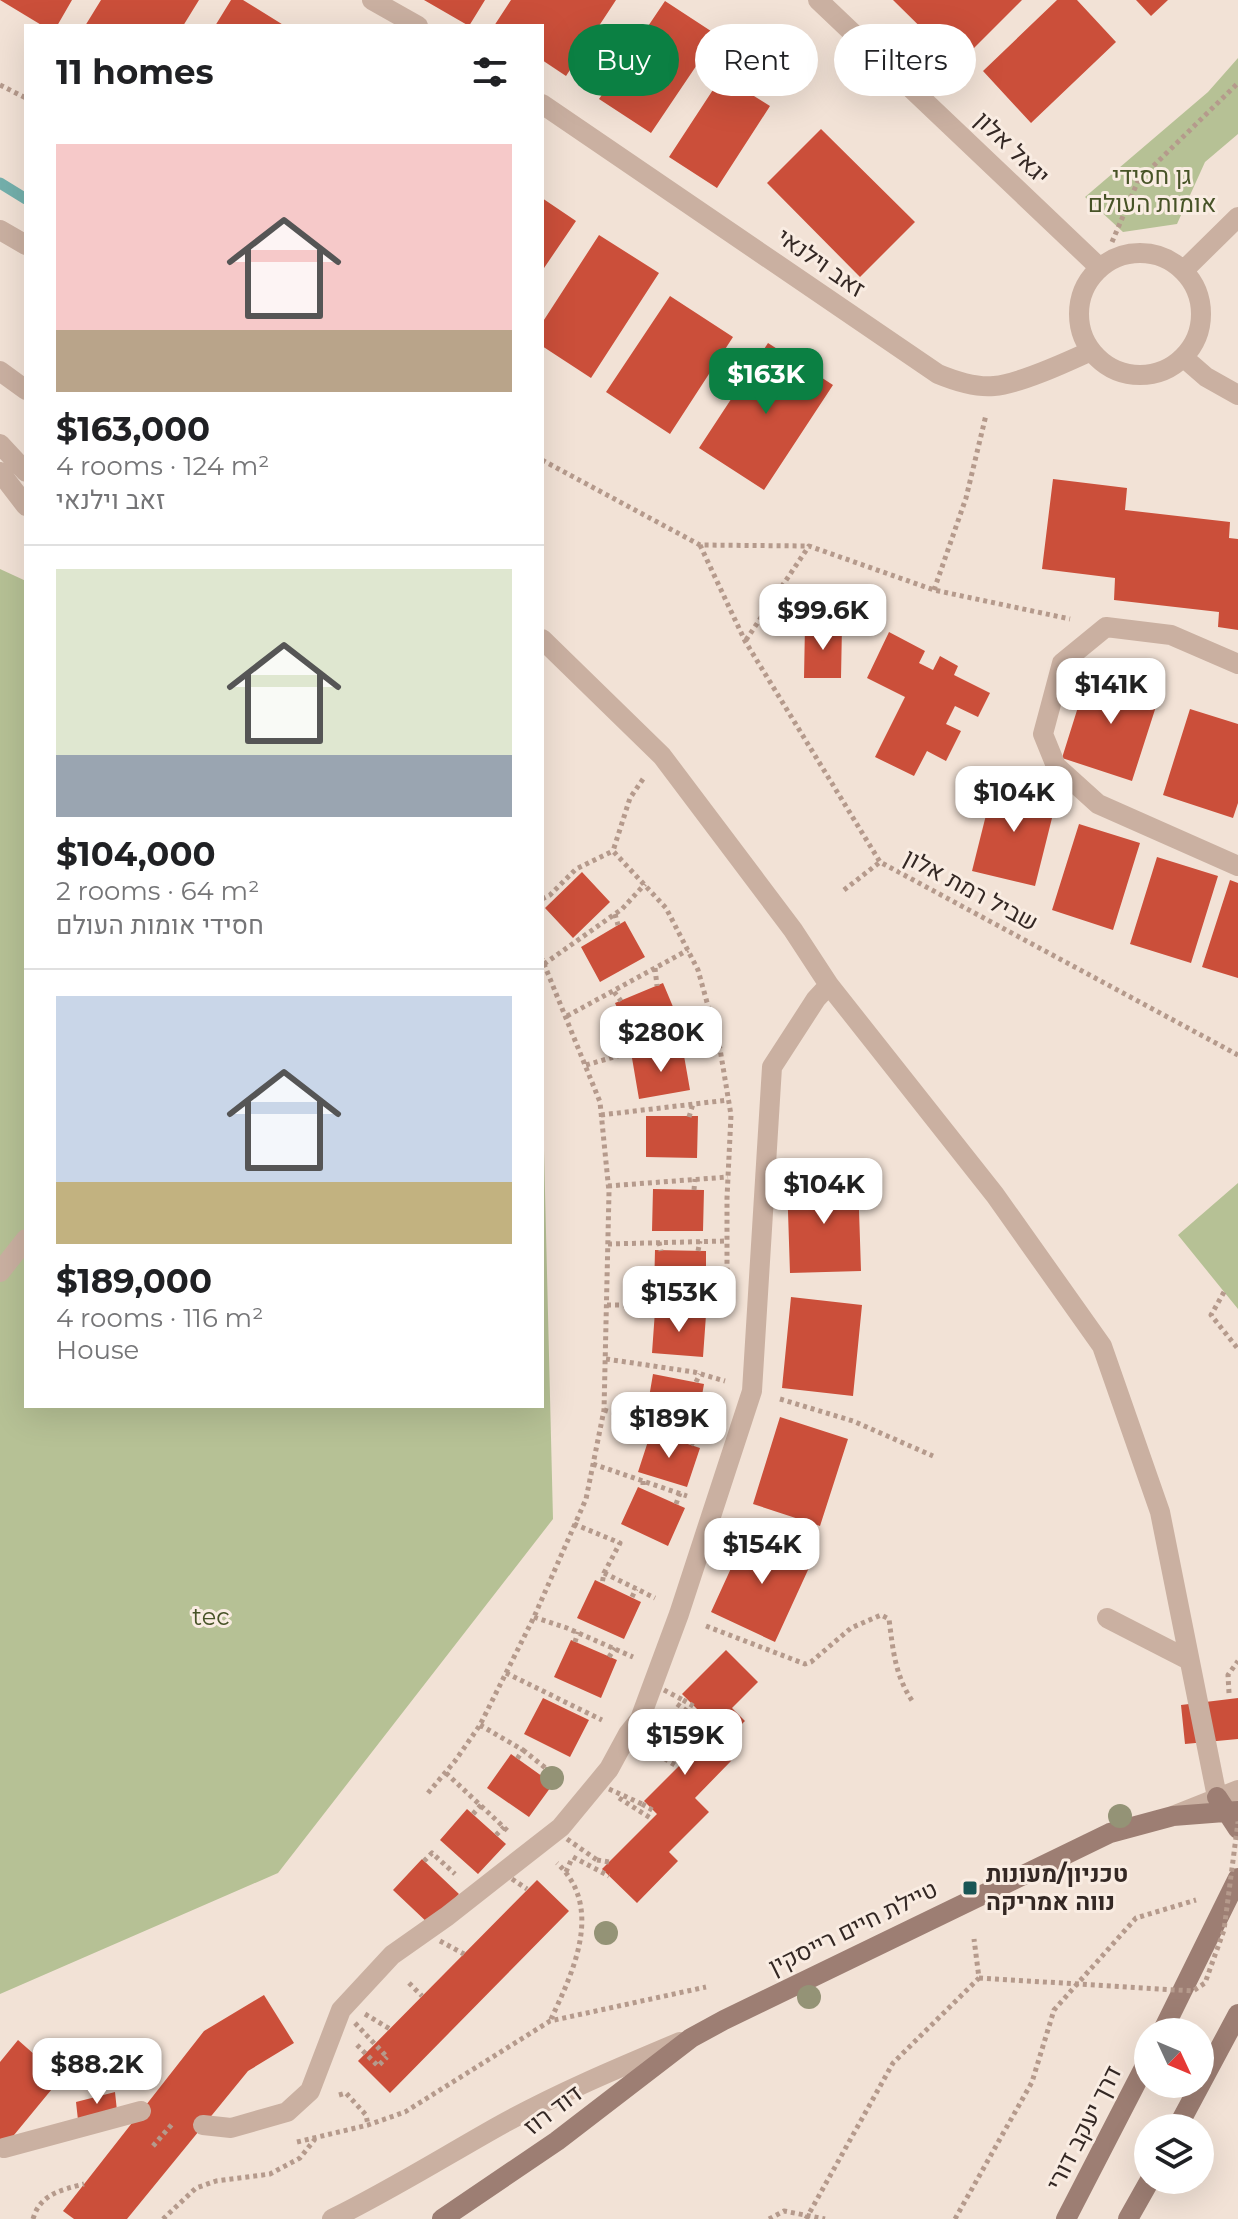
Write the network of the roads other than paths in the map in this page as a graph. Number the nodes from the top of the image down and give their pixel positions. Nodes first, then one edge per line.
1 (372, 0) edge
2 (818, 0) edge
3 (414, 24) edge
4 (544, 105) edge
5 (1238, 217) edge
6 (0, 230) edge
7 (24, 244) edge
8 (1100, 268) junction
9 (1183, 271) junction
10 (1091, 351) junction
11 (1183, 357) junction
12 (0, 371) edge
13 (24, 389) edge
14 (1238, 395) edge
15 (0, 444) edge
16 (24, 470) edge
17 (0, 472) edge
18 (24, 503) edge
19 (544, 641) edge
20 (1238, 664) edge
21 (1238, 866) edge
22 (829, 985) junction
23 (24, 1242) edge
24 (0, 1272) edge
25 (1107, 1618) dead end
26 (1187, 1659) junction
27 (1238, 1790) edge
28 (1232, 1815) edge
29 (1237, 1884) edge
30 (1238, 2014) edge
31 (1169, 2018) edge
32 (691, 2038) junction
33 (1134, 2087) edge
34 (141, 2111) dead end
35 (1184, 2114) edge
36 (203, 2125) dead end
37 (4, 2148) dead end
38 (1142, 2194) edge
39 (332, 2219) edge
40 (442, 2219) edge
41 (1066, 2219) edge
42 (1128, 2219) edge

1 - 3 street
2 - 8 street, יגאל אלון
4 - 10 street, זאב וילנאי
5 - 9 street
6 - 7 street
8 - 9 street
8 - 10 street
9 - 11 street
10 - 11 street
11 - 14 street
12 - 13 street
15 - 16 street
17 - 18 street
19 - 22 street
20 - 21 street
22 - 26 street
22 - 36 street
23 - 24 street
25 - 26 street
26 - 28 street
27 - 28 street
28 - 32 street, טיילת חיים רייסקין
29 - 31 street
30 - 35 street
32 - 39 street
32 - 40 street, דוד רוז
33 - 41 street, דרך יעקב דורי
34 - 37 street
38 - 42 street

